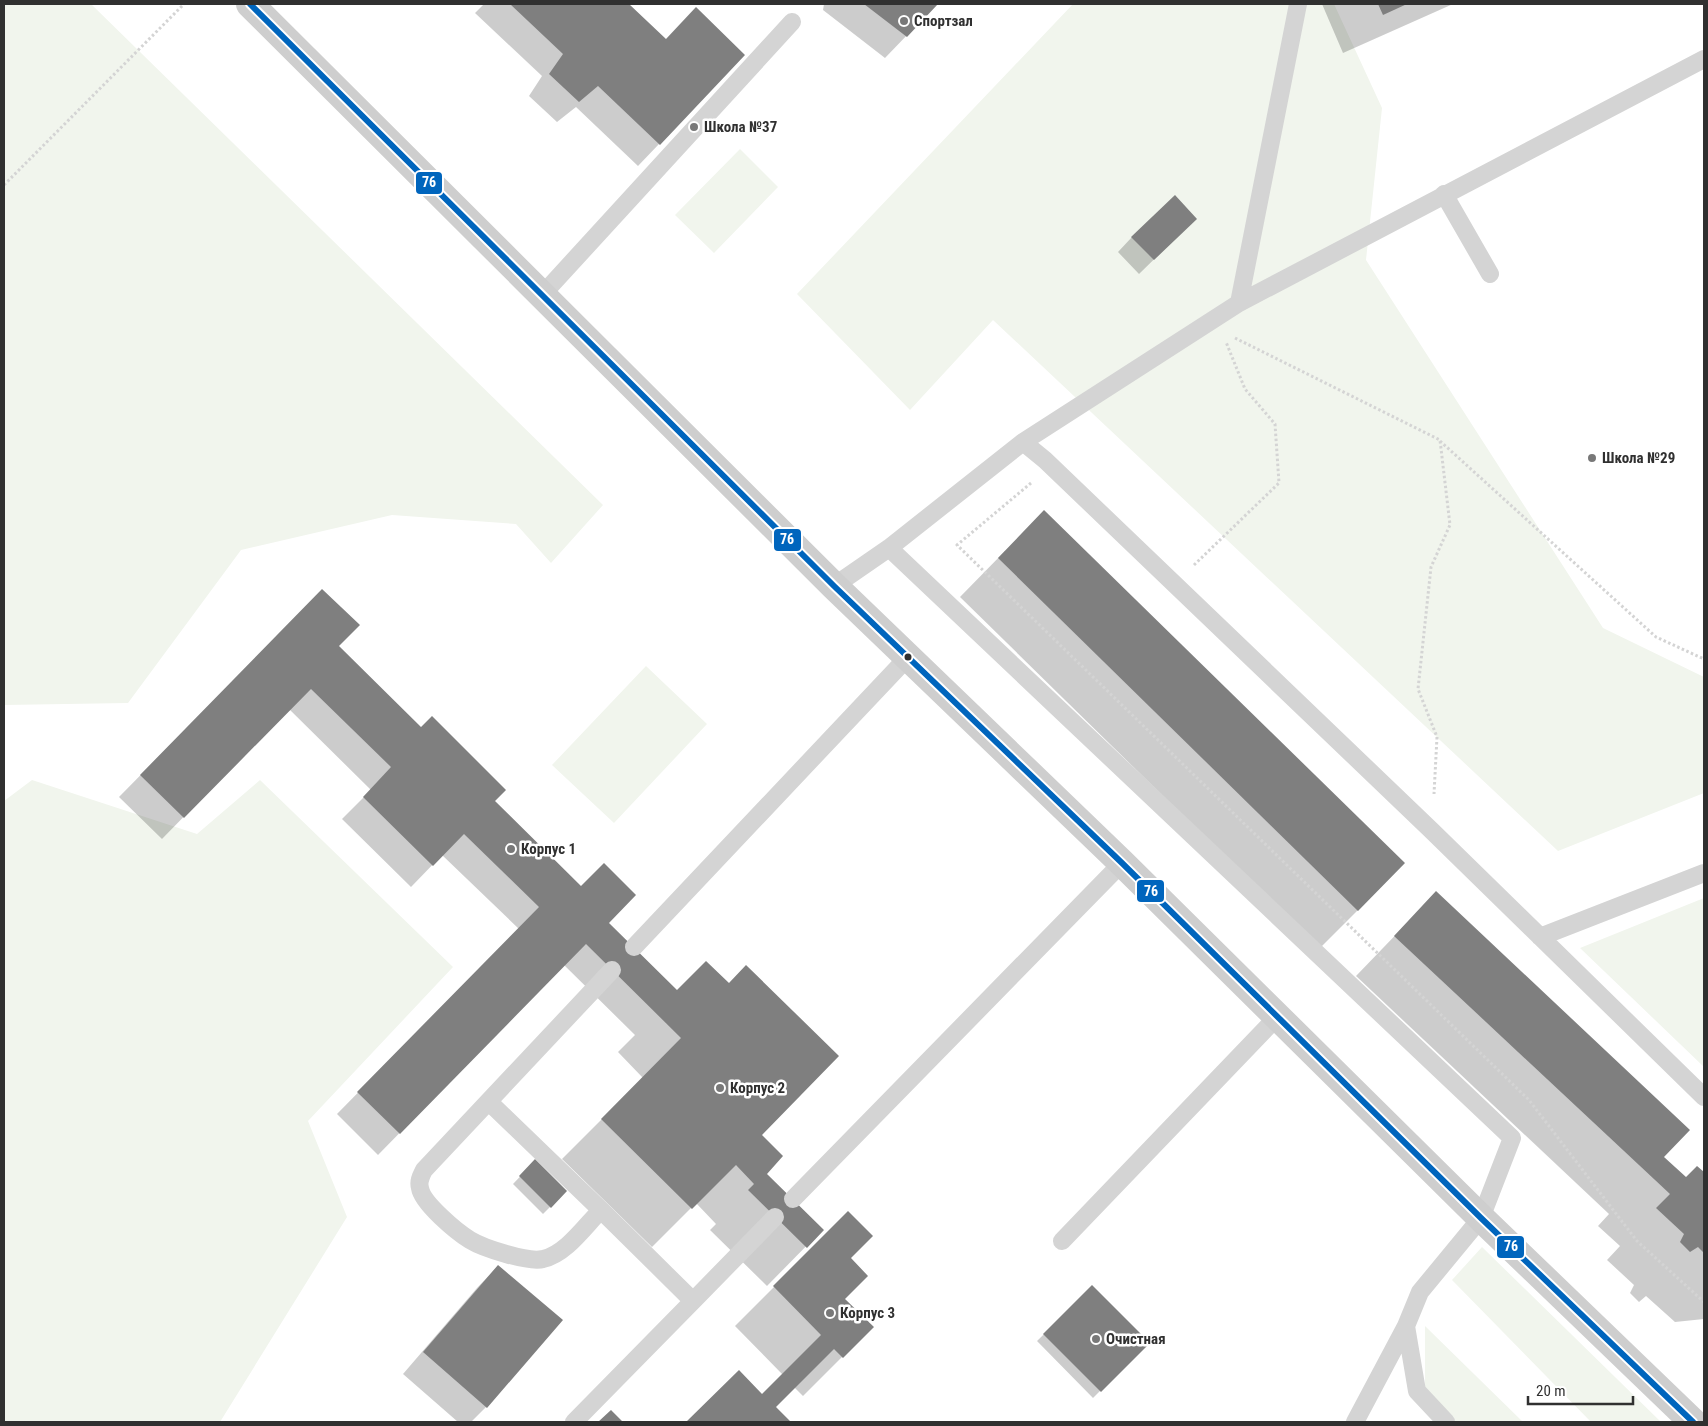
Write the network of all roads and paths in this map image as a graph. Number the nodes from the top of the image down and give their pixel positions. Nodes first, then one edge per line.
1 (184, 4) edge
2 (250, 4) edge
3 (1298, 4) edge
4 (792, 22) dead end
5 (1704, 59) edge
6 (4, 185) edge
7 (1444, 194) junction
8 (1490, 274) dead end
9 (542, 296) junction
10 (1240, 303) junction
11 (1217, 326) junction
12 (1440, 440) junction
13 (1023, 442) junction
14 (1031, 482) dead end
15 (889, 548) junction
16 (1174, 584) junction
17 (834, 586) junction
18 (908, 657) junction
19 (1704, 659) edge
20 (1431, 830) junction
21 (1122, 863) junction
22 (1704, 874) edge
23 (1540, 937) junction
24 (634, 947) dead end
25 (612, 970) dead end
26 (1277, 1017) junction
27 (1704, 1097) edge
28 (489, 1102) junction
29 (793, 1199) dead end
30 (601, 1210) junction
31 (775, 1217) dead end
32 (1481, 1218) junction
33 (1062, 1241) dead end
34 (693, 1300) junction
35 (1704, 1302) edge
36 (1406, 1326) junction
37 (574, 1422) edge
38 (1355, 1422) edge
39 (1446, 1422) edge
40 (1693, 1422) edge

1 - 6 path
2 - 9 street
3 - 10 lane
4 - 9 lane
5 - 7 lane
7 - 8 lane
7 - 10 lane
9 - 17 street
10 - 11 lane
11 - 12 path
11 - 13 lane
11 - 16 path
12 - 19 path
12 - 20 path
13 - 15 lane
13 - 16 lane
14 - 35 path
15 - 17 lane
15 - 32 lane
16 - 20 lane
17 - 18 street
18 - 21 street
18 - 24 lane
20 - 23 lane
21 - 26 street
21 - 29 lane
22 - 23 lane
23 - 27 lane
25 - 28 lane
26 - 32 street
26 - 33 lane
28 - 30 lane
28 - 30 lane
30 - 34 lane
31 - 34 lane
32 - 36 lane
32 - 40 street
34 - 37 lane
36 - 38 lane
36 - 39 lane

